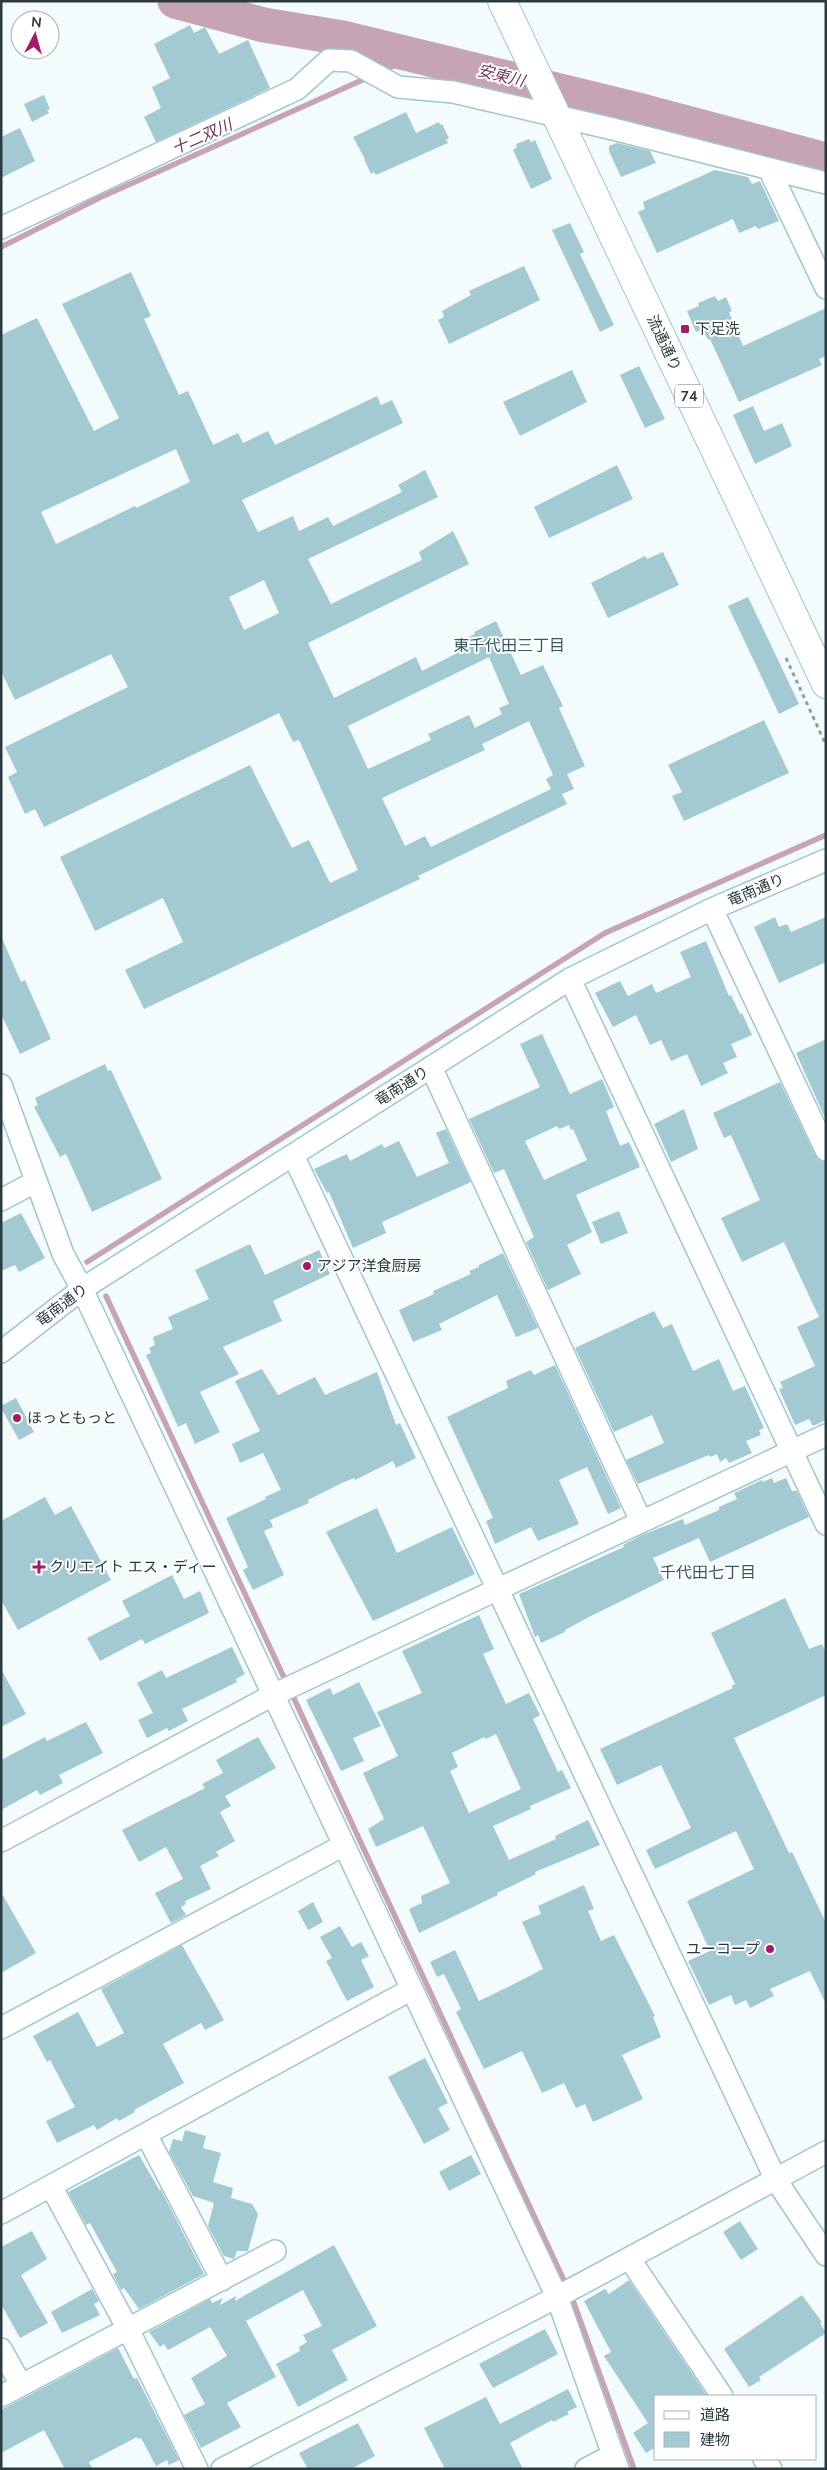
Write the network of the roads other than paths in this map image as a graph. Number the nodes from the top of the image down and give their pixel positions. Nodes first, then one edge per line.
1 (502, 1) edge
2 (555, 111) junction
3 (769, 169) junction
4 (826, 183) edge
5 (1, 228) edge
6 (826, 288) edge
7 (826, 684) edge
8 (826, 860) edge
9 (712, 910) junction
10 (570, 979) junction
11 (431, 1067) junction
12 (1, 1085) edge
13 (826, 1150) edge
14 (293, 1155) junction
15 (35, 1182) junction
16 (1, 1200) edge
17 (82, 1289) junction
18 (1, 1352) edge
19 (826, 1435) edge
20 (791, 1451) junction
21 (641, 1521) junction
22 (826, 1524) edge
23 (496, 1590) junction
24 (273, 1694) junction
25 (1, 1841) edge
26 (344, 1845) junction
27 (412, 1989) junction
28 (1, 2028) edge
29 (146, 2134) junction
30 (826, 2152) edge
31 (776, 2180) junction
32 (51, 2186) junction
33 (1, 2213) edge
34 (275, 2251) dead end
35 (826, 2255) edge
36 (629, 2258) junction
37 (222, 2280) junction
38 (557, 2298) junction
39 (128, 2329) junction
40 (1, 2348) edge
41 (21, 2385) junction
42 (721, 2395) edge
43 (1, 2396) edge
44 (616, 2462) edge
45 (197, 2469) edge
46 (222, 2469) edge
47 (586, 2469) edge

1 - 2 main road, 流通通り / 74
2 - 3 street
2 - 5 street
2 - 7 main road, 流通通り / 74
3 - 4 street
3 - 6 street
8 - 9 street, 竜南通り
9 - 10 street, 竜南通り
9 - 13 street
10 - 11 street, 竜南通り
10 - 20 street
11 - 14 street, 竜南通り
11 - 21 street
12 - 15 street
14 - 17 street, 竜南通り
14 - 23 street
15 - 16 street
15 - 17 street
17 - 18 street, 竜南通り
17 - 24 street
19 - 20 street
20 - 21 street
20 - 22 street
21 - 23 street
23 - 24 street
23 - 31 street
24 - 25 street
24 - 26 street
26 - 27 street
26 - 28 street
27 - 29 street
27 - 38 street
29 - 32 street
29 - 37 street
30 - 31 street
31 - 35 street
31 - 36 street
32 - 33 street
32 - 39 street
34 - 37 street
36 - 38 street
36 - 42 street
37 - 39 street
38 - 44 street
38 - 46 street
39 - 41 street
39 - 45 street
40 - 41 street
41 - 43 street
44 - 47 street

